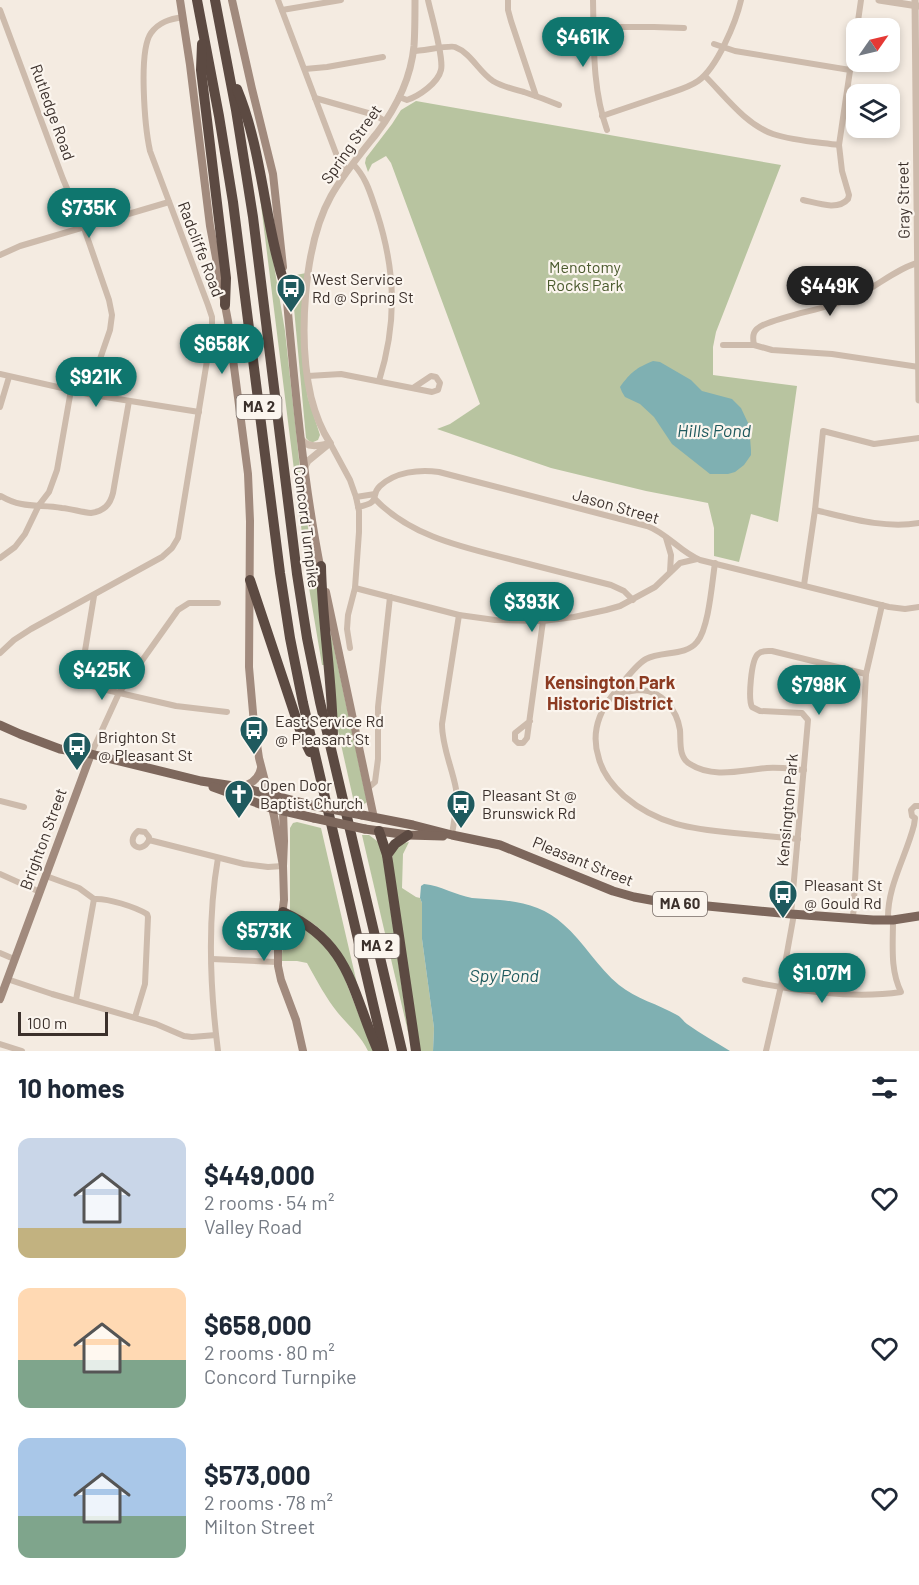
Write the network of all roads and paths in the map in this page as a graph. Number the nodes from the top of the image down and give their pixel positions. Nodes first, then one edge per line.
1 (180, 0) edge
2 (197, 0) edge
3 (215, 0) edge
4 (232, 0) edge
5 (278, 0) edge
6 (341, 0) edge
7 (415, 0) edge
8 (428, 0) edge
9 (508, 0) edge
10 (593, 0) edge
11 (741, 0) edge
12 (861, 0) edge
13 (879, 0) edge
14 (916, 4) edge
15 (0, 10) edge
16 (282, 10) junction
17 (183, 17) junction
18 (859, 18) edge
19 (202, 23) junction
20 (594, 27) junction
21 (684, 28) dead end
22 (714, 44) dead end
23 (439, 48) junction
24 (723, 48) junction
25 (413, 51) junction
26 (383, 57) dead end
27 (228, 67) junction
28 (305, 69) junction
29 (846, 69) edge
30 (850, 72) edge
31 (705, 75) junction
32 (536, 96) junction
33 (399, 97) junction
34 (315, 98) junction
35 (559, 105) dead end
36 (917, 114) edge
37 (602, 116) junction
38 (385, 121) junction
39 (607, 130) dead end
40 (839, 145) junction
41 (353, 164) junction
42 (347, 171) junction
43 (803, 200) dead end
44 (169, 202) junction
45 (918, 210) edge
46 (84, 228) junction
47 (0, 255) edge
48 (917, 263) junction
49 (285, 286) junction
50 (225, 304) junction
51 (723, 345) dead end
52 (754, 345) junction
53 (919, 367) edge
54 (0, 374) edge
55 (308, 376) junction
56 (9, 377) junction
57 (379, 381) junction
58 (413, 388) dead end
59 (71, 390) junction
60 (93, 395) junction
61 (919, 400) edge
62 (129, 401) junction
63 (0, 407) edge
64 (199, 412) junction
65 (919, 438) edge
66 (300, 439) junction
67 (330, 443) junction
68 (304, 469) junction
69 (0, 495) edge
70 (356, 497) junction
71 (375, 497) junction
72 (39, 505) junction
73 (358, 507) junction
74 (815, 510) junction
75 (919, 523) edge
76 (664, 535) junction
77 (0, 558) edge
78 (700, 560) junction
79 (715, 563) junction
80 (321, 566) junction
81 (670, 572) junction
82 (250, 580) junction
83 (804, 585) junction
84 (355, 588) junction
85 (94, 596) junction
86 (390, 597) junction
87 (633, 600) junction
88 (218, 603) dead end
89 (882, 605) junction
90 (919, 607) edge
91 (459, 615) junction
92 (543, 621) junction
93 (350, 648) dead end
94 (0, 653) edge
95 (866, 674) junction
96 (119, 693) junction
97 (613, 695) junction
98 (226, 711) dead end
99 (530, 721) dead end
100 (0, 725) edge
101 (91, 754) junction
102 (333, 759) junction
103 (261, 768) junction
104 (318, 769) junction
105 (804, 770) junction
106 (201, 781) junction
107 (240, 787) junction
108 (368, 788) junction
109 (273, 795) junction
110 (0, 801) edge
111 (919, 806) edge
112 (24, 807) dead end
113 (271, 808) junction
114 (283, 811) junction
115 (374, 818) junction
116 (917, 818) edge
117 (379, 831) junction
118 (408, 835) junction
119 (452, 835) junction
120 (798, 838) junction
121 (149, 840) dead end
122 (387, 855) junction
123 (218, 858) junction
124 (283, 866) junction
125 (0, 874) edge
126 (46, 876) junction
127 (40, 892) junction
128 (94, 899) junction
129 (283, 912) junction
130 (793, 914) junction
131 (919, 916) edge
132 (853, 918) junction
133 (890, 920) junction
134 (0, 953) edge
135 (212, 959) junction
136 (14, 960) junction
137 (278, 962) junction
138 (7, 979) junction
139 (745, 980) dead end
140 (781, 987) junction
141 (0, 999) edge
142 (76, 1000) junction
143 (135, 1017) junction
144 (216, 1035) junction
145 (0, 1044) edge
146 (22, 1051) edge
147 (218, 1051) edge
148 (303, 1051) edge
149 (378, 1051) edge
150 (384, 1051) edge
151 (402, 1051) edge
152 (416, 1051) edge
153 (766, 1051) edge

1 - 17 main road
2 - 19 highway, Concord Turnpike / MA 2
3 - 27 highway, Concord Turnpike / MA 2
4 - 49 main road, Concord Turnpike
5 - 16 street
6 - 16 street
7 - 25 street, Spring Street
8 - 23 street
9 - 32 street
10 - 20 street
11 - 24 street
12 - 18 street
13 - 14 street
14 - 36 street, Gray Street
15 - 46 street, Rutledge Road
16 - 28 street
17 - 44 street, Radcliffe Road
17 - 50 main road
19 - 50 highway
19 - 104 highway, Concord Turnpike / MA 2
20 - 21 street
20 - 37 street
22 - 24 street
23 - 25 street
23 - 32 street
23 - 33 street
24 - 29 street
24 - 31 street
25 - 33 street, Spring Street
26 - 28 street
27 - 49 highway
27 - 102 highway, Concord Turnpike / MA 2
28 - 34 street
30 - 40 street
31 - 37 street
31 - 40 street
32 - 35 street
33 - 38 street, Spring Street
34 - 38 street
34 - 42 street
36 - 45 street, Gray Street
37 - 39 street
38 - 41 street, Spring Street
40 - 43 street
41 - 42 street, Spring Street
41 - 57 street
42 - 55 street, Spring Street
44 - 46 street
44 - 64 street, Radcliffe Road
45 - 48 street, Gray Street
46 - 47 street
46 - 60 street, Rutledge Road
48 - 52 street
48 - 53 street, Gray Street
49 - 66 main road, Concord Turnpike
50 - 82 main road
51 - 52 street
52 - 53 street
53 - 61 street, Gray Street
54 - 56 street
55 - 57 street
55 - 67 street, Spring Street
56 - 59 street
56 - 63 street
57 - 58 street
59 - 60 street
59 - 72 street
60 - 62 street
62 - 64 street
62 - 72 street
64 - 85 street, Radcliffe Road
65 - 74 street
66 - 67 street
66 - 68 main road, Concord Turnpike
67 - 68 street
67 - 70 street, Spring Street
68 - 80 main road, Concord Turnpike
69 - 72 street
70 - 71 street, Jason Street
70 - 73 street, Spring Street
71 - 73 street, Jason Street
71 - 76 street, Jason Street
71 - 87 street
72 - 77 street
73 - 84 street, Spring Street
74 - 75 street
74 - 83 street
76 - 78 street, Jason Street
76 - 81 street
78 - 79 street, Jason Street
78 - 81 street
79 - 83 street, Jason Street
79 - 97 street
80 - 102 highway
80 - 108 main road, Concord Turnpike
81 - 87 street
82 - 103 main road
82 - 104 highway
83 - 89 street, Jason Street
84 - 86 street
84 - 93 street, Spring Street
85 - 94 street
85 - 96 street
86 - 91 street
86 - 108 street
87 - 92 street
88 - 96 street, Brighton Street
89 - 90 street, Jason Street
89 - 95 street
91 - 92 street
91 - 119 street
92 - 99 street
95 - 105 street, Kensington Park
95 - 132 street
96 - 98 street
96 - 101 street, Brighton Street
97 - 105 street
97 - 120 street
100 - 101 main road, Pleasant Street / MA 60
101 - 106 main road, Pleasant Street / MA 60
101 - 126 main road, Brighton Street
102 - 151 highway, Concord Turnpike / MA 2
103 - 107 main road
103 - 109 main road
104 - 150 highway, Concord Turnpike / MA 2
105 - 120 street, Kensington Park
106 - 107 main road, Pleasant Street / MA 60
106 - 113 main road, Pleasant Street / MA 60
107 - 109 main road, Pleasant Street / MA 60
108 - 115 main road, Concord Turnpike
109 - 113 main road
109 - 114 main road
109 - 115 main road, Pleasant Street / MA 60, bridge
110 - 112 street
111 - 116 street
113 - 114 main road, Pleasant Street / MA 60
113 - 124 main road
114 - 117 main road, Pleasant Street / MA 60, bridge
114 - 124 main road
115 - 117 main road
115 - 119 main road, Pleasant Street / MA 60
116 - 133 street
117 - 118 main road, Pleasant Street / MA 60
117 - 122 highway
118 - 119 main road, Pleasant Street / MA 60
118 - 122 highway
119 - 130 main road, Pleasant Street / MA 60
120 - 130 street, Kensington Park
121 - 123 street
122 - 152 highway
123 - 124 street
123 - 135 street
124 - 129 main road
125 - 127 street
126 - 127 main road, Brighton Street
126 - 128 street
127 - 136 main road, Brighton Street
128 - 142 street
128 - 143 street
129 - 137 main road
129 - 149 highway
130 - 132 main road, Pleasant Street / MA 60
130 - 140 street, Kensington Park
131 - 133 main road, Pleasant Street / MA 60
132 - 133 main road, Pleasant Street / MA 60
133 - 140 street
134 - 136 street
135 - 137 street
135 - 144 street
136 - 138 main road, Brighton Street
137 - 148 main road
138 - 141 main road, Brighton Street
138 - 142 street
139 - 140 street
140 - 153 street, Kensington Park
142 - 143 street
143 - 144 street
144 - 147 street
145 - 146 street

